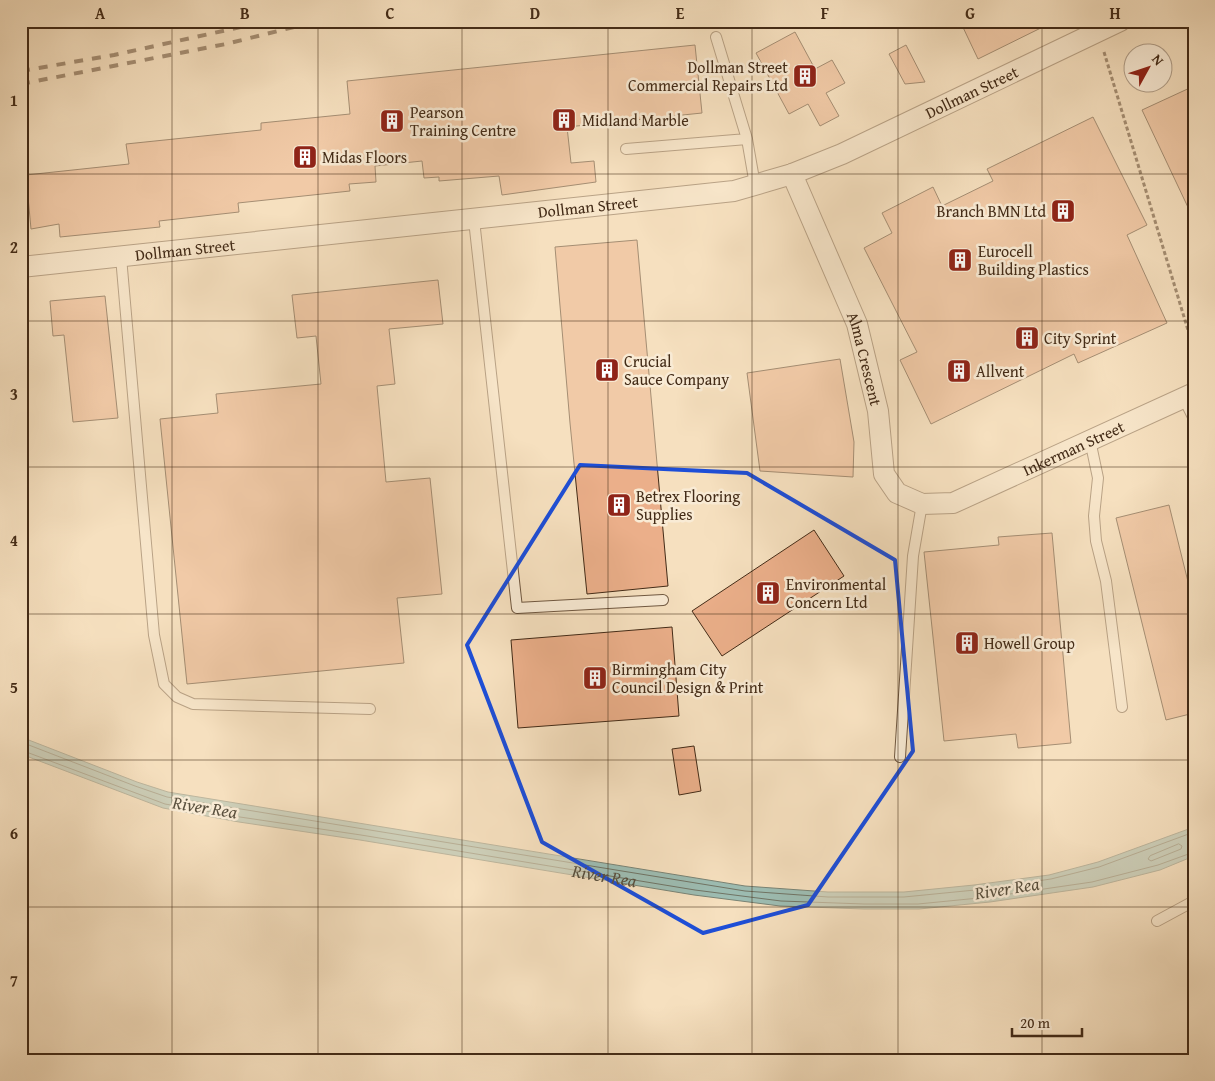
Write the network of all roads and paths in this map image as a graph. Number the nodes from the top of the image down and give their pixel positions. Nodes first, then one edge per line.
1 (1120, 21) edge
2 (1098, 32) junction
3 (716, 37) dead end
4 (747, 139) junction
5 (626, 149) dead end
6 (792, 174) junction
7 (755, 185) junction
8 (474, 220) junction
9 (121, 257) junction
10 (21, 267) edge
11 (1194, 350) edge
12 (1188, 395) edge
13 (1194, 419) edge
14 (1090, 440) junction
15 (953, 503) joint
16 (922, 504) junction
17 (663, 600) dead end
18 (1122, 707) dead end
19 (370, 709) dead end
20 (900, 757) dead end
21 (1194, 900) edge
22 (1157, 921) dead end

1 - 2 street, Dollman Street
2 - 6 street, Dollman Street
2 - 11 path
3 - 4 lane
4 - 5 lane
4 - 7 lane
6 - 7 street, Dollman Street
6 - 16 street, Alma Crescent
7 - 8 street, Dollman Street
8 - 9 street, Dollman Street
8 - 17 lane
9 - 10 street, Dollman Street
9 - 19 lane
12 - 13 lane
12 - 14 street, Inkerman Street
14 - 15 street, Inkerman Street
14 - 18 lane
15 - 16 street, Alma Crescent
16 - 20 lane
21 - 22 lane

